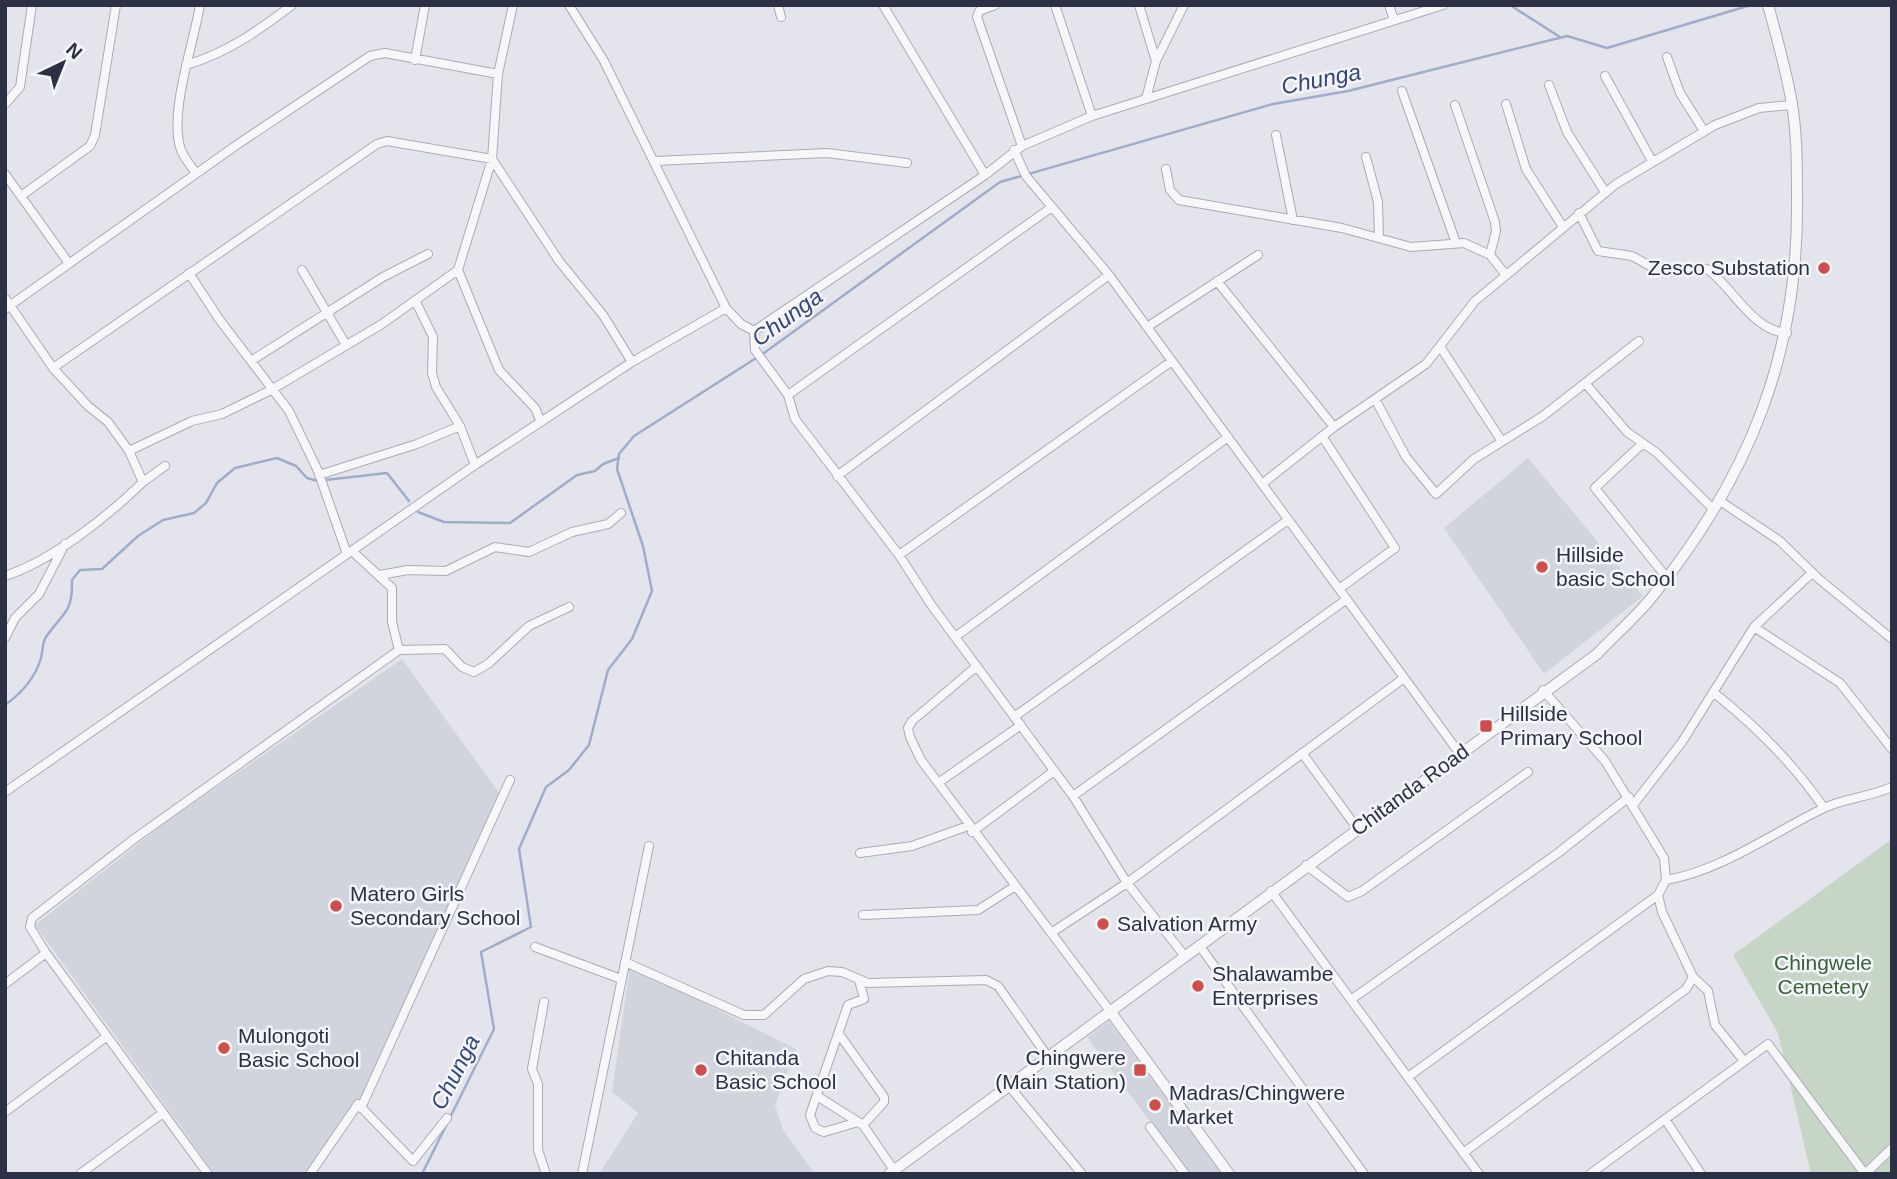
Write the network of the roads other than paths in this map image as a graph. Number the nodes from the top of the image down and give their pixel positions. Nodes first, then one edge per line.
1 (32, 5) edge
2 (116, 5) edge
3 (200, 5) edge
4 (292, 5) edge
5 (425, 5) edge
6 (513, 5) edge
7 (569, 5) edge
8 (778, 5) edge
9 (883, 5) edge
10 (995, 5) edge
11 (1055, 5) edge
12 (1139, 5) edge
13 (1184, 5) edge
14 (1389, 5) edge
15 (1443, 5) edge
16 (1769, 7) edge
17 (781, 18) dead end
18 (1394, 20) junction
19 (1667, 57) dead end
20 (415, 60) junction
21 (1156, 61) junction
22 (186, 65) junction
23 (498, 74) junction
24 (1605, 76) dead end
25 (1549, 85) dead end
26 (1402, 91) dead end
27 (1146, 99) junction
28 (5, 104) edge
29 (1506, 104) dead end
30 (1792, 104) junction
31 (1455, 105) dead end
32 (1091, 116) junction
33 (1704, 131) junction
34 (1276, 135) dead end
35 (1018, 148) junction
36 (1366, 157) dead end
37 (492, 159) junction
38 (656, 160) junction
39 (1652, 161) junction
40 (907, 163) dead end
41 (1166, 169) dead end
42 (196, 173) junction
43 (5, 174) edge
44 (985, 175) junction
45 (1605, 192) junction
46 (20, 196) junction
47 (1052, 207) junction
48 (1579, 213) junction
49 (1293, 220) junction
50 (1563, 226) junction
51 (1379, 237) junction
52 (1456, 243) junction
53 (428, 254) dead end
54 (1258, 254) dead end
55 (1490, 255) junction
56 (68, 262) junction
57 (302, 270) dead end
58 (458, 270) junction
59 (189, 273) junction
60 (1109, 275) junction
61 (1506, 275) junction
62 (1217, 281) junction
63 (415, 300) junction
64 (7, 305) edge
65 (726, 308) junction
66 (327, 311) junction
67 (1147, 327) junction
68 (754, 331) junction
69 (1787, 333) junction
70 (1639, 341) dead end
71 (346, 345) junction
72 (1441, 348) junction
73 (251, 361) junction
74 (1172, 361) junction
75 (632, 362) junction
76 (53, 368) junction
77 (1585, 383) junction
78 (271, 390) junction
79 (788, 395) junction
80 (1375, 399) junction
81 (541, 422) junction
82 (460, 426) junction
83 (1334, 427) junction
84 (1322, 436) junction
85 (1228, 437) junction
86 (1501, 440) junction
87 (1642, 444) junction
88 (129, 451) junction
89 (475, 465) junction
90 (165, 466) dead end
91 (319, 475) junction
92 (837, 477) junction
93 (142, 482) junction
94 (1262, 484) junction
95 (1723, 503) dead end
96 (1712, 508) junction
97 (621, 513) dead end
98 (1287, 520) junction
99 (65, 542) junction
100 (349, 552) junction
101 (900, 555) junction
102 (1812, 573) junction
103 (380, 575) junction
104 (5, 576) edge
105 (1667, 578) junction
106 (1339, 589) junction
107 (1347, 599) junction
108 (569, 607) dead end
109 (1754, 627) junction
110 (955, 637) junction
111 (5, 638) edge
112 (1892, 639) edge
113 (399, 650) junction
114 (977, 666) junction
115 (1404, 678) junction
116 (1543, 690) junction
117 (1713, 692) junction
118 (1014, 717) junction
119 (1021, 725) junction
120 (1892, 749) edge
121 (1302, 752) junction
122 (1460, 754) junction
123 (1054, 771) junction
124 (1528, 772) dead end
125 (510, 780) dead end
126 (937, 783) junction
127 (1892, 787) edge
128 (5, 792) edge
129 (1073, 796) junction
130 (1631, 801) junction
131 (1824, 808) junction
132 (1357, 828) junction
133 (970, 829) junction
134 (649, 846) dead end
135 (860, 853) dead end
136 (1306, 865) junction
137 (1666, 880) junction
138 (1126, 883) junction
139 (1014, 887) junction
140 (1271, 891) junction
141 (1658, 895) junction
142 (863, 915) dead end
143 (1051, 933) junction
144 (1199, 945) junction
145 (535, 947) dead end
146 (46, 953) junction
147 (1184, 955) junction
148 (625, 962) junction
149 (1693, 977) junction
150 (621, 979) junction
151 (859, 980) junction
152 (5, 984) edge
153 (1352, 999) junction
154 (544, 1002) dead end
155 (1110, 1011) junction
156 (839, 1034) junction
157 (106, 1037) junction
158 (1048, 1057) junction
159 (1744, 1061) junction
160 (1408, 1077) junction
161 (1009, 1086) junction
162 (817, 1096) junction
163 (360, 1108) junction
164 (5, 1112) edge
165 (163, 1113) junction
166 (447, 1118) dead end
167 (1665, 1119) junction
168 (860, 1124) junction
169 (1150, 1127) dead end
170 (1892, 1147) edge
171 (1463, 1153) junction
172 (892, 1172) edge
173 (80, 1174) edge
174 (208, 1174) edge
175 (310, 1174) edge
176 (547, 1174) edge
177 (582, 1174) edge
178 (1082, 1174) edge
179 (1185, 1174) edge
180 (1229, 1174) edge
181 (1364, 1174) edge
182 (1479, 1174) edge
183 (1590, 1174) edge
184 (1700, 1174) edge
185 (1865, 1174) edge

1 - 28 street
2 - 46 street
3 - 22 street
4 - 22 street
5 - 20 street
6 - 23 street
7 - 38 street
8 - 17 street
9 - 44 street
10 - 35 street
11 - 32 street
12 - 21 street
13 - 21 street
14 - 18 street
15 - 18 street
16 - 30 street, Chitanda Road
18 - 27 street
19 - 33 street
20 - 23 street
20 - 42 street
21 - 27 street
22 - 42 street
23 - 37 street
24 - 39 street
25 - 45 street
26 - 52 street
27 - 32 street
29 - 50 street
30 - 33 street
30 - 69 street, Chitanda Road
31 - 55 street
32 - 35 street
33 - 39 street
34 - 49 street
35 - 44 street
35 - 47 street
36 - 51 street
37 - 58 street
37 - 59 street
37 - 75 street
38 - 40 street
38 - 65 street
39 - 45 street
41 - 49 street
42 - 56 street
43 - 46 street
44 - 68 street
45 - 48 street
46 - 56 street
47 - 60 street
47 - 79 street
48 - 50 street
48 - 69 street
49 - 51 street
50 - 61 street
51 - 52 street
52 - 55 street
53 - 66 street
54 - 62 street
55 - 61 street
56 - 64 street
57 - 66 street
58 - 63 street
58 - 81 street
59 - 73 street
59 - 76 street
60 - 67 street
60 - 92 street
61 - 72 street
62 - 67 street
62 - 83 street
63 - 71 street
63 - 82 street
64 - 76 street
65 - 68 street
65 - 75 street
66 - 71 street
66 - 73 street
67 - 74 street
68 - 79 street
69 - 96 street, Chitanda Road
70 - 77 street
71 - 78 street
72 - 80 street
72 - 86 street
73 - 78 street
74 - 85 street
74 - 101 street
75 - 81 street
76 - 88 street
77 - 86 street
77 - 87 street
78 - 88 street
78 - 91 street
79 - 92 street
80 - 83 street
80 - 86 street
81 - 89 street
82 - 89 street
82 - 91 street
83 - 84 street
84 - 94 street
84 - 106 street
85 - 94 street
85 - 110 street
87 - 96 street
87 - 105 street
88 - 93 street
89 - 100 street
90 - 93 street
91 - 100 street
92 - 101 street
93 - 99 street
94 - 98 street
95 - 102 street
96 - 105 street, Chitanda Road
97 - 103 street
98 - 106 street
98 - 118 street
99 - 104 street
99 - 111 street
100 - 103 street
100 - 128 street
101 - 110 street
102 - 109 street
102 - 112 street
103 - 113 street
105 - 116 street, Chitanda Road
106 - 107 street
107 - 115 street
107 - 129 street
108 - 113 street
109 - 117 street
109 - 120 street
110 - 114 street
113 - 146 street
114 - 118 street
114 - 126 street
115 - 121 street
115 - 122 street
116 - 122 street, Chitanda Road
116 - 130 street
117 - 130 street
117 - 131 street
118 - 119 street
119 - 123 street
119 - 126 street
121 - 132 street
121 - 138 street
122 - 132 street, Chitanda Road
123 - 129 street
123 - 133 street
124 - 136 street
125 - 163 street
126 - 133 street
127 - 131 street
129 - 138 street
130 - 137 street
130 - 153 street
131 - 137 street
132 - 136 street, Chitanda Road
133 - 135 street
133 - 139 street
134 - 148 street
136 - 140 street, Chitanda Road
137 - 141 street
138 - 143 street
138 - 147 street
139 - 142 street
139 - 143 street
140 - 144 street, Chitanda Road
140 - 153 street
141 - 149 street
141 - 160 street
143 - 155 street
144 - 147 street, Chitanda Road
144 - 181 street
145 - 150 street
146 - 152 street
146 - 157 street
147 - 155 street, Chitanda Road
148 - 150 street
148 - 151 street
149 - 159 street
149 - 171 street
150 - 177 street
151 - 156 street
151 - 158 street
153 - 160 street
154 - 176 street
155 - 158 street, Chitanda Road
155 - 180 street
156 - 162 street
156 - 168 street
157 - 164 street
157 - 165 street
158 - 161 street, Chitanda Road
159 - 167 street
159 - 185 street
160 - 171 street
161 - 172 street, Chitanda Road
161 - 178 street
162 - 168 street
162 - 168 street
163 - 166 street
163 - 175 street
165 - 173 street
165 - 174 street
167 - 183 street
167 - 184 street
168 - 172 street
169 - 179 street
170 - 185 street
171 - 182 street

